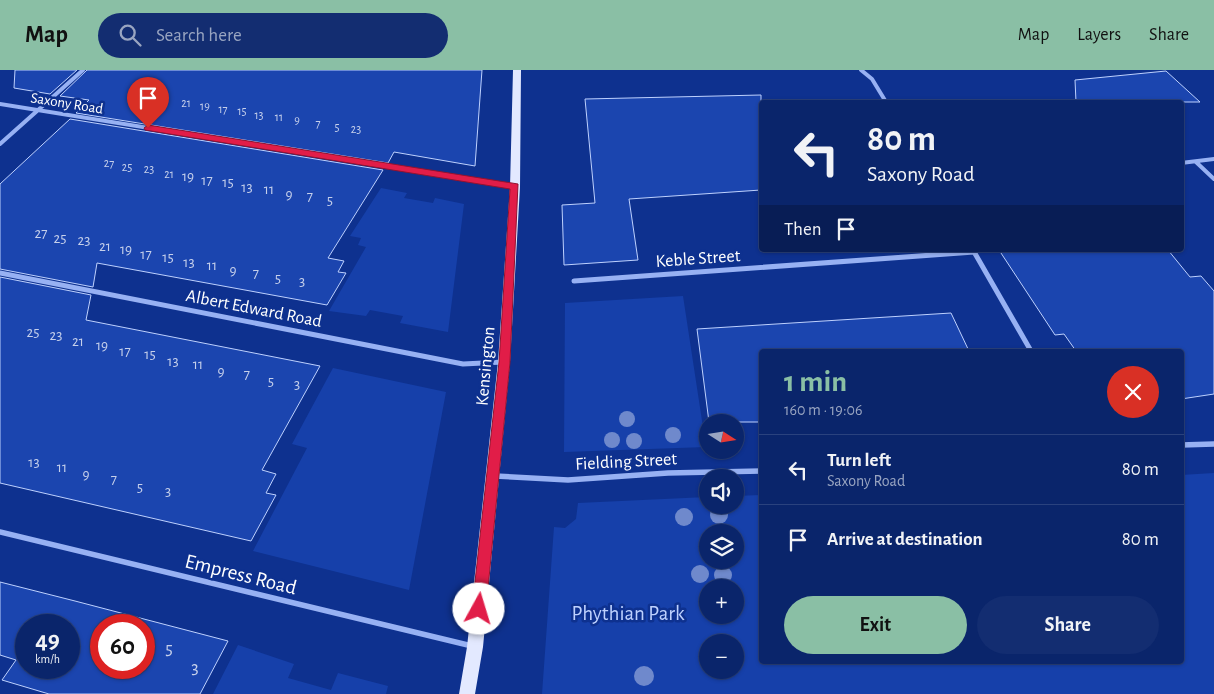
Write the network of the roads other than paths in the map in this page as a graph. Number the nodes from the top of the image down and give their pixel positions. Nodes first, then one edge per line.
1 (83, 70) edge
2 (517, 70) edge
3 (861, 70) edge
4 (885, 100) edge
5 (0, 104) edge
6 (38, 110) junction
7 (0, 144) edge
8 (1214, 160) edge
9 (1196, 162) junction
10 (1184, 164) edge
11 (1214, 179) edge
12 (515, 187) junction
13 (960, 252) edge
14 (974, 252) edge
15 (0, 272) edge
16 (574, 281) dead end
17 (1030, 349) edge
18 (504, 362) junction
19 (1214, 444) edge
20 (1184, 445) edge
21 (759, 471) edge
22 (493, 476) junction
23 (0, 532) edge
24 (475, 647) junction
25 (466, 694) edge

1 - 6 street
2 - 12 main road, Kensington
3 - 4 street
5 - 6 street, Saxony Road
6 - 7 street
6 - 12 street, Saxony Road
8 - 9 street
9 - 10 street
9 - 11 street
12 - 18 main road, Kensington
13 - 16 street, Keble Street
14 - 17 street
15 - 18 street, Albert Edward Road
18 - 22 main road, Kensington
19 - 20 street
21 - 22 street, Fielding Street
22 - 24 main road, Kensington
23 - 24 street, Empress Road
24 - 25 main road, Kensington

